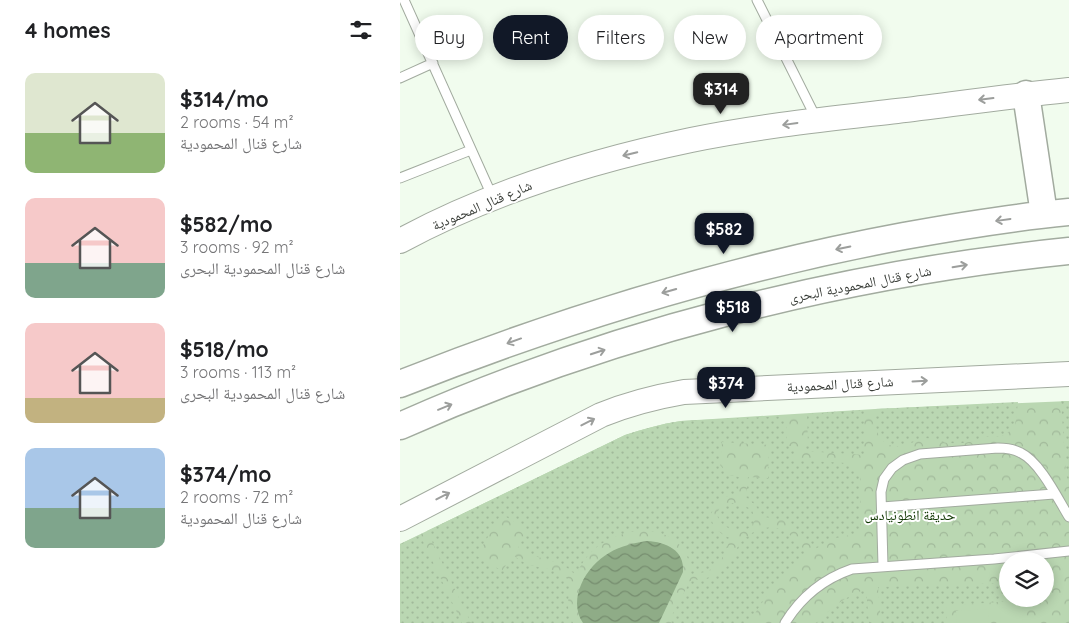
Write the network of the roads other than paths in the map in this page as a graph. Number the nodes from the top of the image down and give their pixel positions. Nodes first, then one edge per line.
1 (404, 0) edge
2 (757, 0) edge
3 (433, 63) junction
4 (400, 78) edge
5 (1069, 90) edge
6 (1026, 94) junction
7 (818, 120) junction
8 (471, 150) junction
9 (400, 178) edge
10 (493, 198) junction
11 (1056, 213) edge
12 (400, 241) edge
13 (1069, 250) edge
14 (1069, 374) edge
15 (400, 384) edge
16 (400, 426) edge
17 (1054, 494) junction
18 (882, 507) junction
19 (1069, 517) edge
20 (400, 519) edge
21 (1069, 550) edge
22 (883, 566) junction
23 (785, 623) edge

1 - 3 lane
2 - 7 lane
3 - 4 lane
3 - 8 lane
5 - 6 street, شارع قنال المحمودية
6 -> 7 street, شارع قنال المحمودية
6 - 11 main road
7 -> 10 street, شارع قنال المحمودية
8 - 9 lane
8 - 10 lane
10 - 12 street, شارع قنال المحمودية
11 -> 15 main road
16 -> 13 main road, شارع قنال المحمودية البحرى
20 -> 14 street, شارع قنال المحمودية
17 - 18 lane
17 - 18 lane
17 - 19 lane
18 - 22 lane
21 - 22 lane
22 - 23 lane

